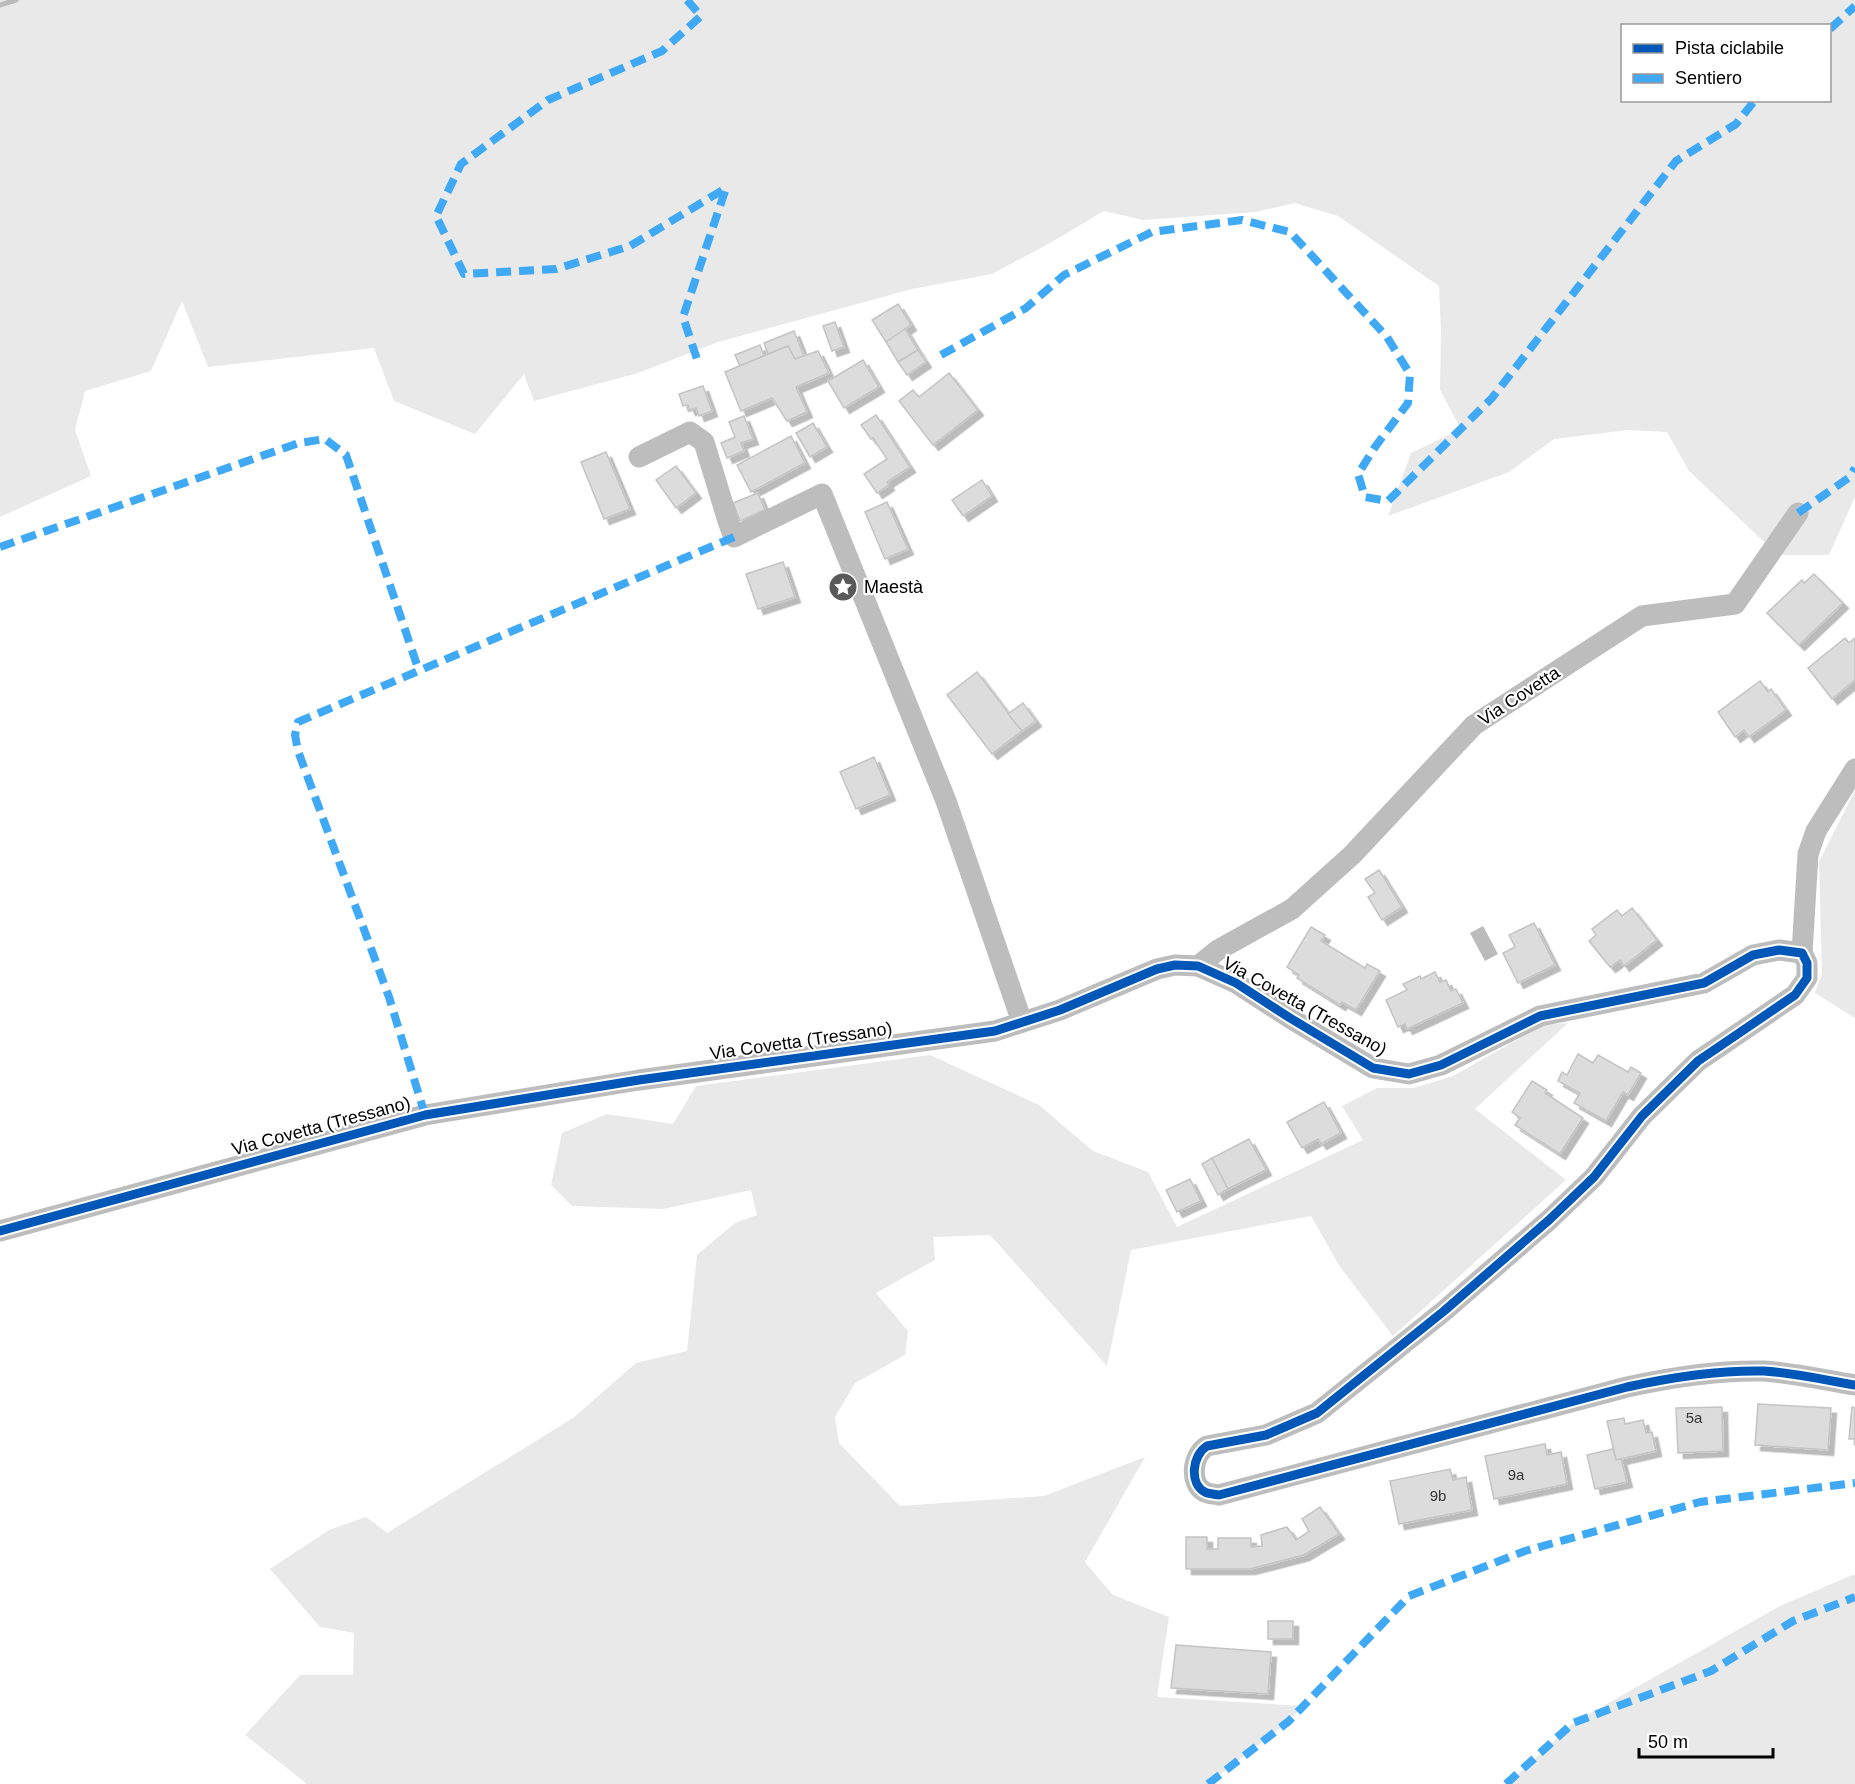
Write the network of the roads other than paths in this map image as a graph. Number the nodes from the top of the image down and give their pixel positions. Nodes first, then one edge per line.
1 (639, 457) dead end
2 (1798, 513) dead end
3 (1855, 769) edge
4 (1802, 952) junction
5 (1198, 966) junction
6 (1022, 1022) junction
7 (0, 1231) edge
8 (1855, 1386) edge

1 - 6 street
2 - 5 street, Via Covetta
3 - 4 street
4 - 5 street, Via Covetta (Tressano)
4 - 8 street
5 - 6 street, Via Covetta (Tressano)
6 - 7 street, Via Covetta (Tressano)

